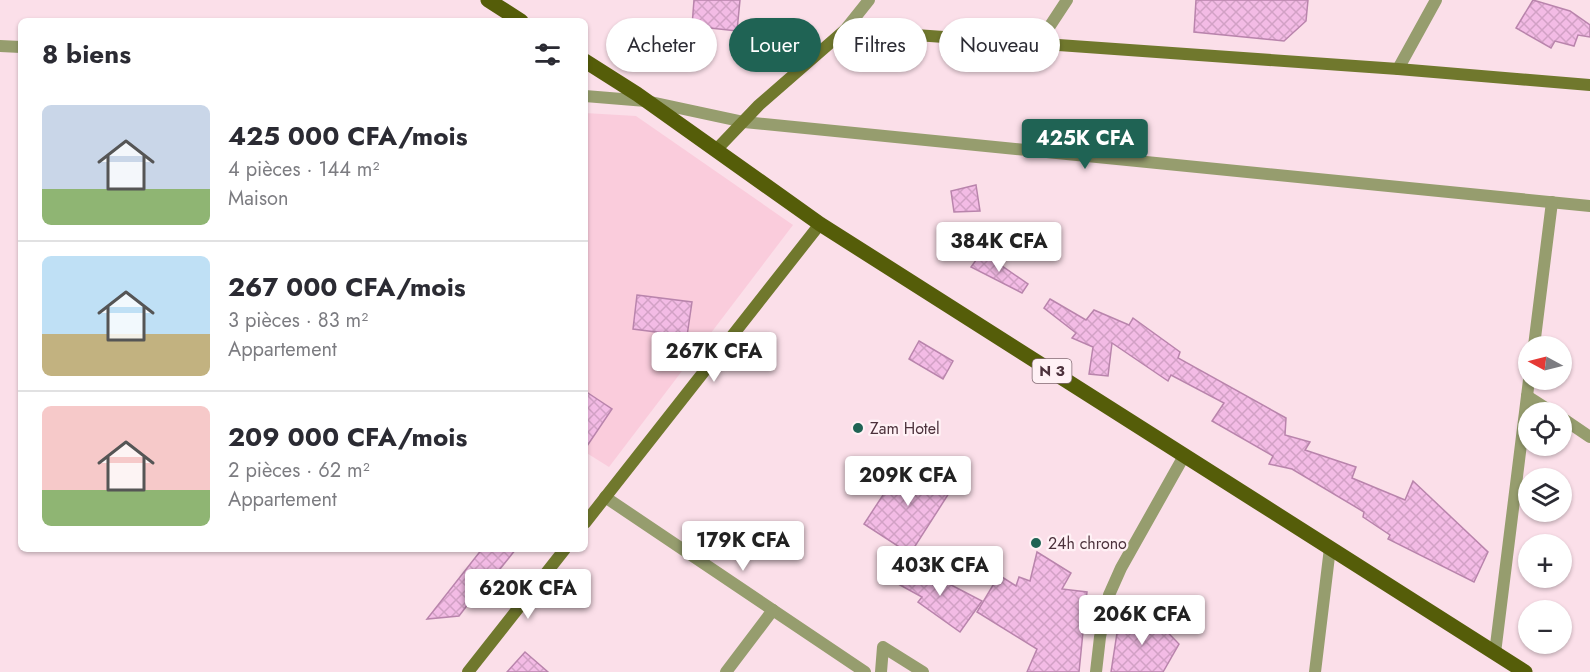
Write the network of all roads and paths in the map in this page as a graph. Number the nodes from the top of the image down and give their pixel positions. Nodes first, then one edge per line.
1 (488, 0) edge
2 (869, 0) edge
3 (1067, 0) edge
4 (1436, 0) edge
5 (516, 18) edge
6 (855, 18) edge
7 (1055, 18) edge
8 (833, 40) edge
9 (0, 46) edge
10 (1060, 46) edge
11 (18, 47) edge
12 (588, 63) edge
13 (1398, 69) junction
14 (1590, 84) edge
15 (588, 96) edge
16 (646, 101) junction
17 (744, 122) junction
18 (716, 150) junction
19 (1552, 202) junction
20 (1590, 206) edge
21 (820, 224) junction
22 (1535, 336) edge
23 (1528, 390) edge
24 (1527, 396) junction
25 (1536, 402) edge
26 (1572, 425) edge
27 (1590, 437) edge
28 (1184, 456) junction
29 (605, 497) junction
30 (588, 519) edge
31 (1330, 548) junction
32 (562, 552) edge
33 (773, 610) junction
34 (1495, 653) junction
35 (468, 672) edge
36 (726, 672) edge
37 (866, 672) edge
38 (880, 672) edge
39 (923, 672) edge
40 (1096, 672) edge
41 (1315, 672) edge
42 (1525, 672) edge

1 - 5 main road
2 - 6 street
3 - 7 street
4 - 13 street
8 - 17 street
9 - 11 street
10 - 13 street
12 - 16 main road, N 3
13 - 14 street
15 - 16 street
16 - 17 street
16 - 18 main road, N 3
17 - 18 street
17 - 19 street
18 - 21 main road, N 3
19 - 20 street
19 - 22 street
21 - 28 main road, N 3
21 - 29 street
23 - 24 street
24 - 25 street
24 - 34 street
26 - 27 street
28 - 31 main road, N 3
28 - 40 street
29 - 30 street
29 - 33 street
31 - 34 main road, N 3
31 - 41 street
32 - 35 street
33 - 36 street
33 - 37 street
34 - 42 main road, N 3
38 - 39 street

